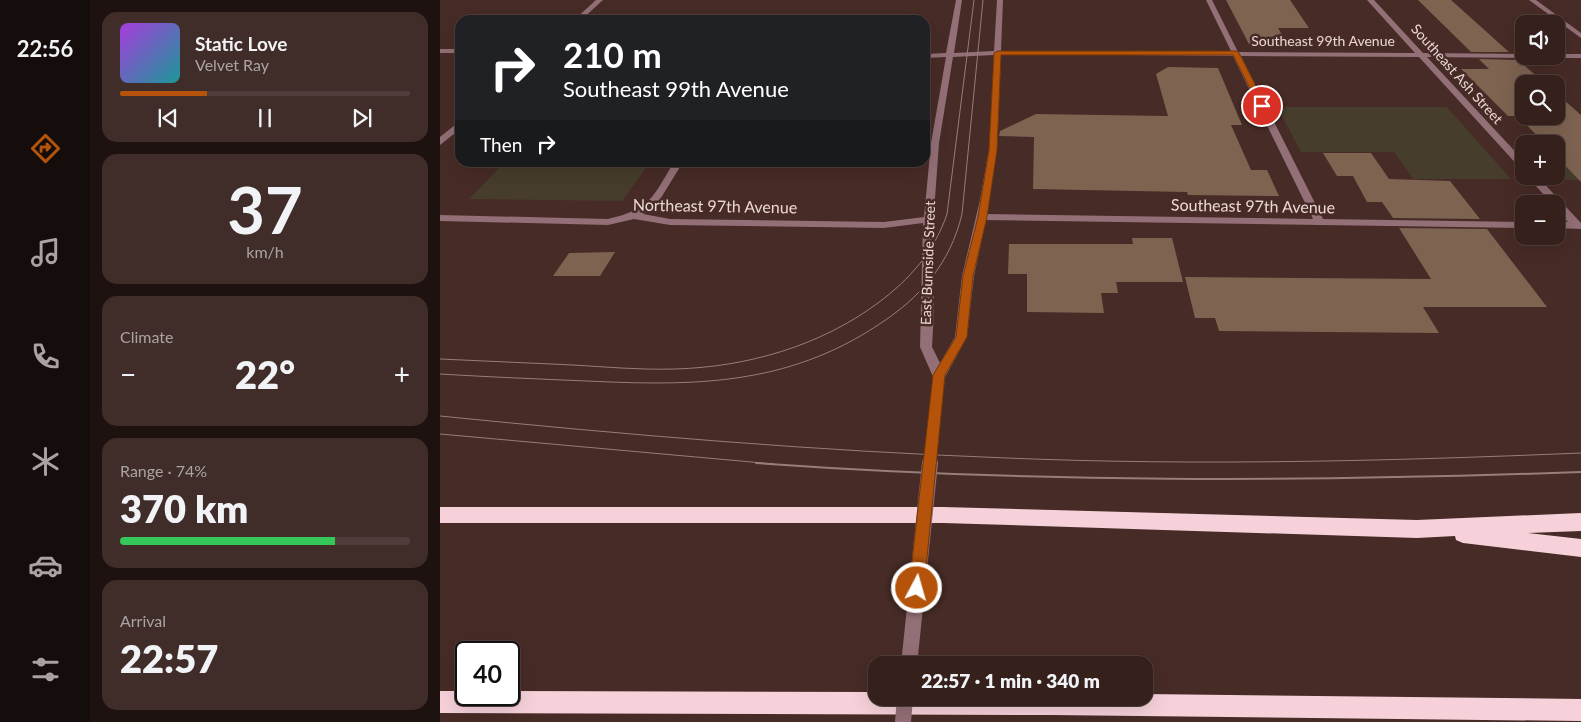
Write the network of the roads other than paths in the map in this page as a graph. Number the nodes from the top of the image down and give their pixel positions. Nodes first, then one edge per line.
1 (600, 0) edge
2 (959, 0) edge
3 (1000, 0) edge
4 (1210, 0) edge
5 (1370, 0) edge
6 (1532, 0) edge
7 (583, 15) edge
8 (1581, 36) edge
9 (440, 51) edge
10 (455, 51) edge
11 (998, 53) junction
12 (1236, 53) junction
13 (1420, 54) junction
14 (930, 56) edge
15 (950, 56) junction
16 (1515, 56) edge
17 (1565, 56) edge
18 (1581, 56) edge
19 (455, 128) edge
20 (440, 142) edge
21 (1515, 158) edge
22 (676, 167) edge
23 (1540, 185) edge
24 (634, 216) junction
25 (982, 217) junction
26 (440, 218) edge
27 (929, 219) junction
28 (1320, 222) junction
29 (1515, 225) edge
30 (1565, 225) edge
31 (1579, 226) edge
32 (939, 375) junction
33 (440, 515) edge
34 (1581, 522) edge
35 (1417, 529) junction
36 (1581, 548) edge
37 (910, 656) edge
38 (440, 702) edge
39 (905, 706) edge
40 (1581, 710) edge
41 (903, 722) edge

1 - 7 street
2 - 15 street, East Burnside Street
3 - 11 street
4 - 12 street
5 - 13 street, Southeast Ash Street
6 - 8 street
9 - 10 street
11 - 12 street, Southeast 99th Avenue
11 - 15 street, Southeast 99th Avenue
11 - 25 street
12 - 13 street, Southeast 99th Avenue
12 - 28 street
13 - 16 street, Southeast 99th Avenue
13 - 21 street, Southeast Ash Street
14 - 15 street, Southeast 99th Avenue
15 - 27 street, East Burnside Street
17 - 18 street
19 - 20 street
22 - 24 street
23 - 31 street
24 - 26 street, Northeast 97th Avenue
24 - 27 street, Northeast 97th Avenue
25 - 28 street, Southeast 97th Avenue
25 - 32 street
27 - 32 street, East Burnside Street
28 - 29 street, Southeast 97th Avenue
30 - 31 street
32 - 37 street, bridge
33 - 35 highway
34 - 35 highway
35 - 36 highway
38 - 40 highway
39 - 41 street, bridge

